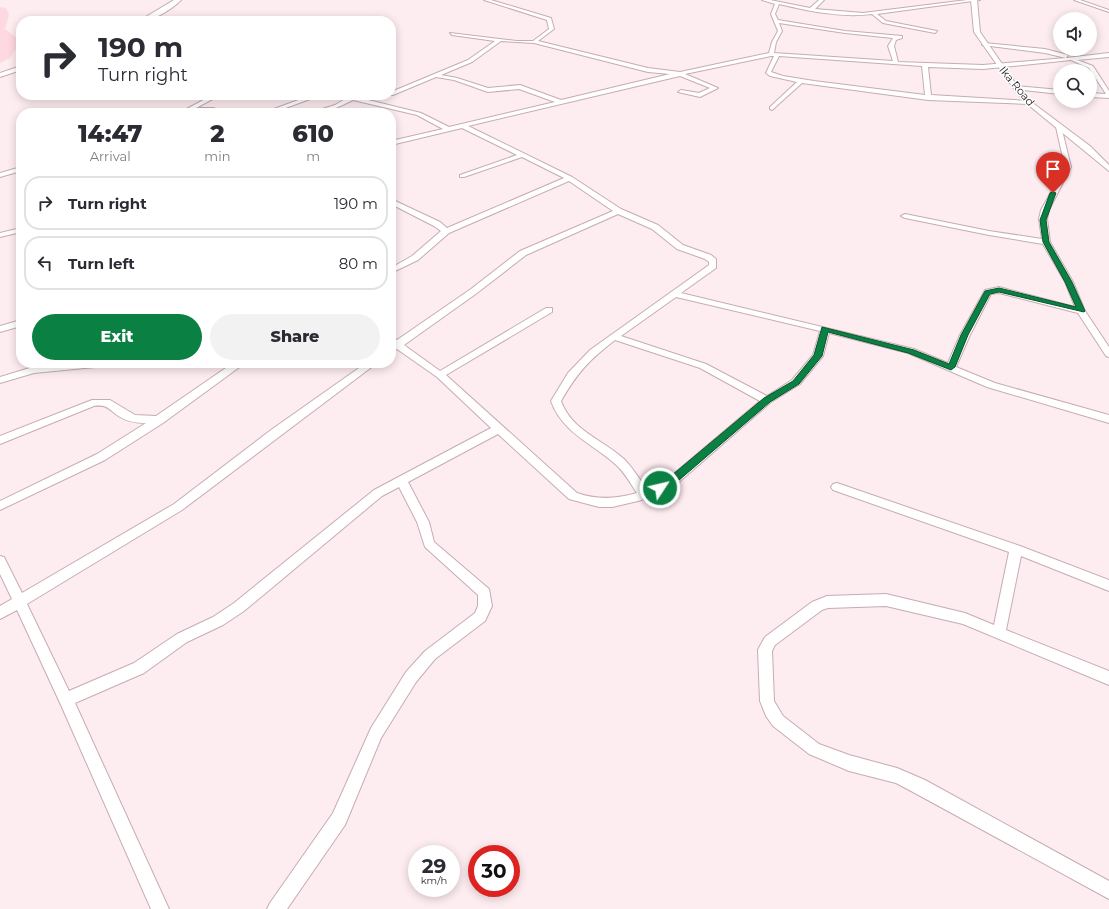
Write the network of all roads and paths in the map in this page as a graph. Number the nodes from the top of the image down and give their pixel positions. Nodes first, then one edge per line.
1 (178, 0) edge
2 (486, 0) edge
3 (766, 0) edge
4 (822, 0) edge
5 (935, 0) edge
6 (975, 0) edge
7 (1076, 0) edge
8 (777, 3) junction
9 (944, 5) junction
10 (811, 10) junction
11 (1109, 11) edge
12 (873, 13) junction
13 (152, 16) edge
14 (777, 21) junction
15 (885, 22) junction
16 (885, 29) dead end
17 (921, 29) junction
18 (935, 32) dead end
19 (452, 34) dead end
20 (913, 34) dead end
21 (882, 35) junction
22 (500, 40) junction
23 (534, 42) junction
24 (893, 42) junction
25 (984, 44) junction
26 (774, 54) junction
27 (1109, 55) edge
28 (1070, 58) junction
29 (896, 63) junction
30 (925, 65) junction
31 (999, 65) junction
32 (16, 70) edge
33 (681, 74) junction
34 (0, 75) edge
35 (437, 76) junction
36 (1098, 79) junction
37 (1109, 80) edge
38 (801, 81) junction
39 (1016, 88) junction
40 (1053, 91) edge
41 (681, 92) dead end
42 (396, 93) edge
43 (1097, 95) edge
44 (1109, 95) edge
45 (928, 98) junction
46 (304, 100) edge
47 (348, 100) edge
48 (362, 100) edge
49 (376, 100) edge
50 (206, 101) joint
51 (371, 102) junction
52 (561, 102) junction
53 (1028, 102) junction
54 (192, 108) edge
55 (211, 108) edge
56 (280, 108) edge
57 (330, 108) edge
58 (395, 108) edge
59 (396, 108) edge
60 (772, 108) dead end
61 (465, 126) junction
62 (1059, 127) junction
63 (450, 130) junction
64 (396, 142) edge
65 (523, 155) junction
66 (1109, 168) edge
67 (16, 170) edge
68 (0, 175) edge
69 (462, 176) dead end
70 (570, 178) junction
71 (396, 204) edge
72 (618, 211) junction
73 (905, 216) dead end
74 (437, 224) junction
75 (459, 226) junction
76 (16, 231) edge
77 (446, 231) junction
78 (0, 235) edge
79 (1046, 242) junction
80 (396, 268) edge
81 (675, 294) junction
82 (549, 310) dead end
83 (1081, 311) junction
84 (16, 324) edge
85 (0, 329) edge
86 (825, 329) junction
87 (614, 337) junction
88 (396, 343) edge
89 (396, 345) edge
90 (1109, 354) edge
91 (951, 367) junction
92 (54, 368) edge
93 (233, 368) edge
94 (365, 368) edge
95 (440, 375) junction
96 (0, 380) edge
97 (767, 400) junction
98 (159, 420) junction
99 (1109, 420) edge
100 (498, 429) junction
101 (0, 440) edge
102 (401, 480) junction
103 (837, 487) dead end
104 (644, 494) junction
105 (0, 506) edge
106 (1016, 549) junction
107 (0, 561) edge
108 (1109, 586) edge
109 (20, 602) junction
110 (0, 613) edge
111 (999, 633) junction
112 (1109, 678) edge
113 (66, 700) junction
114 (1109, 890) edge
115 (160, 909) edge
116 (276, 909) edge

1 - 13 main road
2 - 23 street
3 - 8 street
4 - 10 street
5 - 9 street
6 - 9 street
6 - 25 street, Ika Road
7 - 11 street
8 - 10 street
8 - 14 street
9 - 12 street
10 - 12 street
12 - 15 street
14 - 21 street
14 - 26 street
15 - 16 street
15 - 17 street
17 - 18 street
17 - 20 street
19 - 22 street
21 - 24 street
21 - 24 street
22 - 23 street
22 - 35 street
23 - 33 street
24 - 29 street
25 - 28 street
25 - 31 street, Ika Road
26 - 29 street
26 - 33 street
26 - 38 street
27 - 28 street
28 - 31 street
28 - 36 street
29 - 30 street
30 - 31 street
30 - 45 street
31 - 39 street, Ika Road
32 - 34 main road
33 - 41 street
33 - 52 street
35 - 42 street
35 - 52 street
36 - 37 street
36 - 44 street
38 - 45 street
38 - 60 street
39 - 40 street
39 - 53 street, Ika Road
43 - 44 street
45 - 53 street
46 - 56 street
47 - 57 street
48 - 51 street
49 - 51 street
50 - 54 street
50 - 55 street
51 - 58 street
52 - 61 street
53 - 62 street, Ika Road
59 - 63 street
61 - 63 street
61 - 65 street
62 - 66 street, Ika Road
62 - 79 street
63 - 64 street
65 - 69 street
65 - 70 street
67 - 68 street
70 - 72 street
70 - 75 street
71 - 74 street
72 - 81 street
72 - 88 street
73 - 79 street
74 - 75 street
74 - 77 street
75 - 77 street
76 - 78 street
77 - 80 street
79 - 83 street
81 - 86 street
81 - 87 street
82 - 95 street
83 - 90 street
83 - 91 street
84 - 85 street
86 - 91 street
86 - 97 street
87 - 97 street
87 - 104 street
89 - 95 street
91 - 99 street
92 - 96 street
93 - 98 street
94 - 109 street
95 - 100 street
97 - 104 street
98 - 101 street
98 - 105 street
100 - 102 street
100 - 104 street
102 - 113 street
102 - 116 street
103 - 106 street
106 - 108 street
106 - 111 street
107 - 109 street
109 - 110 street
109 - 113 street
111 - 112 street
111 - 114 street
113 - 115 street

